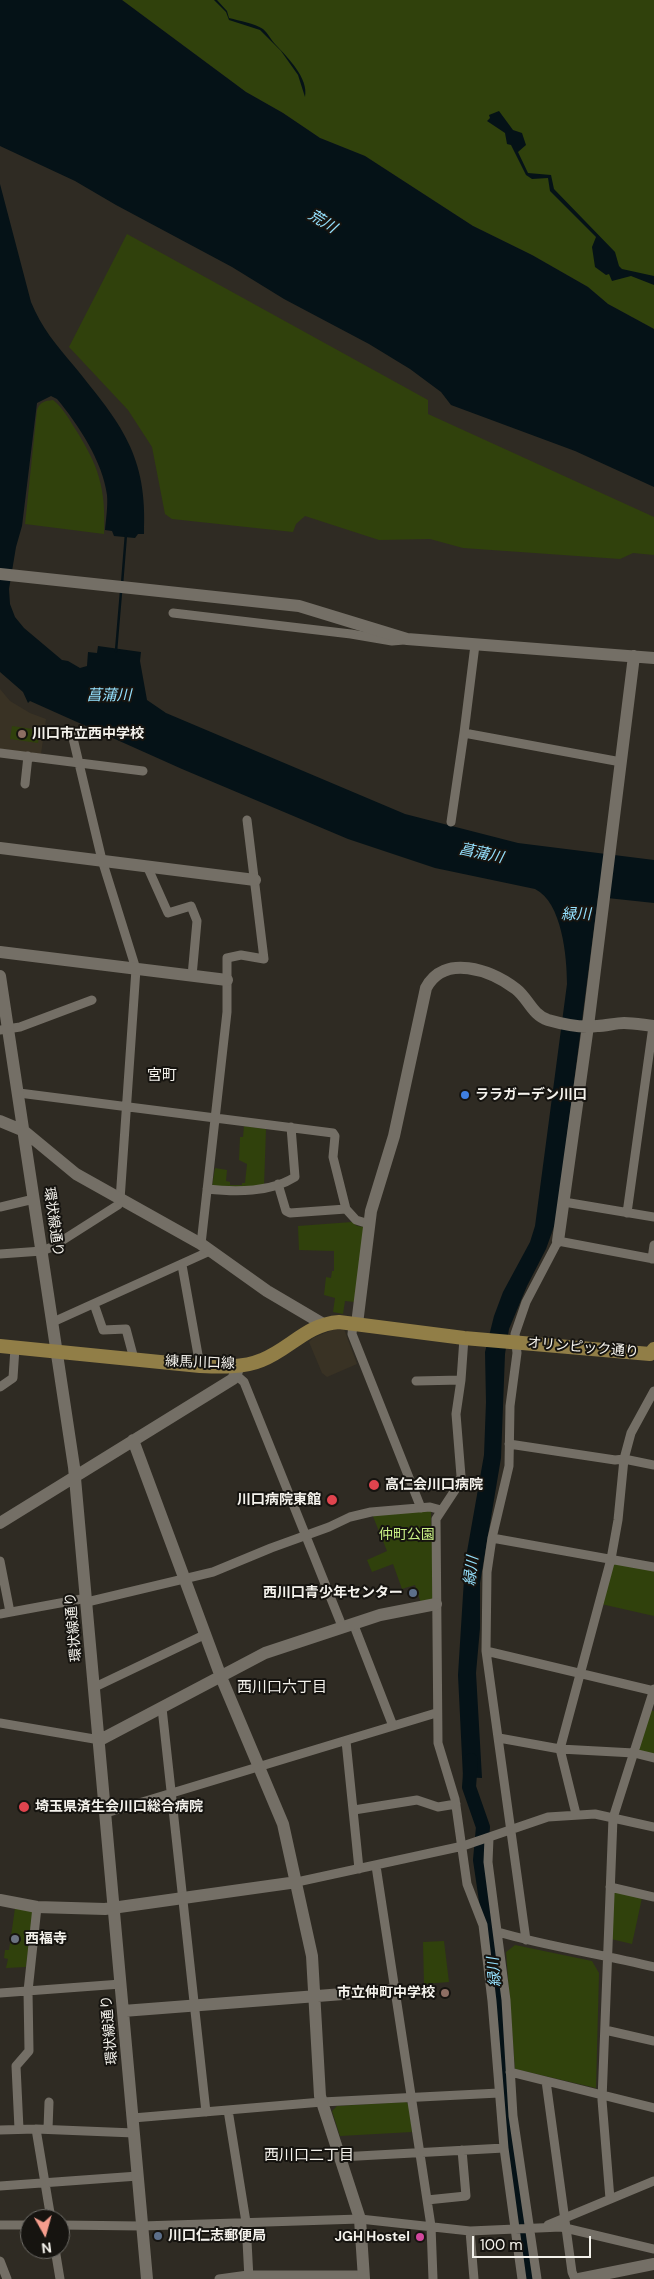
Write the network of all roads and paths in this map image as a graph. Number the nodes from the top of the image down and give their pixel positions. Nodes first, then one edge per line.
1 (0, 574) edge
2 (173, 613) dead end
3 (407, 639) junction
4 (475, 645) junction
5 (634, 656) junction
6 (654, 658) edge
7 (464, 733) junction
8 (72, 734) dead end
9 (0, 753) edge
10 (28, 756) junction
11 (621, 762) junction
12 (78, 763) junction
13 (143, 771) dead end
14 (25, 784) dead end
15 (247, 820) dead end
16 (451, 822) dead end
17 (0, 848) edge
18 (102, 860) junction
19 (148, 866) junction
20 (255, 880) junction
21 (0, 952) edge
22 (136, 969) junction
23 (0, 976) edge
24 (192, 976) junction
25 (227, 980) junction
26 (92, 1000) dead end
27 (586, 1026) junction
28 (654, 1026) edge
29 (5, 1029) edge
30 (19, 1093) junction
31 (127, 1106) junction
32 (214, 1117) junction
33 (0, 1121) edge
34 (290, 1127) junction
35 (24, 1131) junction
36 (278, 1184) junction
37 (206, 1189) junction
38 (34, 1199) junction
39 (120, 1200) junction
40 (564, 1202) junction
41 (0, 1207) edge
42 (346, 1209) junction
43 (627, 1212) junction
44 (654, 1217) edge
45 (369, 1224) junction
46 (558, 1241) junction
47 (654, 1245) edge
48 (206, 1248) junction
49 (42, 1250) junction
50 (0, 1254) edge
51 (653, 1259) edge
52 (182, 1265) junction
53 (94, 1304) junction
54 (53, 1322) junction
55 (323, 1324) junction
56 (355, 1324) junction
57 (464, 1338) junction
58 (513, 1343) junction
59 (0, 1346) edge
60 (15, 1348) junction
61 (57, 1352) junction
62 (653, 1352) edge
63 (134, 1359) junction
64 (200, 1366) junction
65 (236, 1370) junction
66 (461, 1380) junction
67 (416, 1381) dead end
68 (0, 1387) edge
69 (654, 1391) edge
70 (133, 1440) junction
71 (510, 1444) junction
72 (624, 1459) junction
73 (654, 1465) edge
74 (75, 1476) junction
75 (421, 1508) junction
76 (441, 1510) junction
77 (0, 1523) edge
78 (306, 1536) junction
79 (492, 1538) junction
80 (611, 1559) junction
81 (0, 1561) edge
82 (654, 1567) edge
83 (185, 1578) junction
84 (87, 1600) junction
85 (436, 1604) junction
86 (10, 1612) junction
87 (0, 1614) edge
88 (348, 1625) junction
89 (206, 1634) junction
90 (486, 1651) junction
91 (580, 1673) junction
92 (222, 1677) junction
93 (95, 1687) junction
94 (654, 1690) edge
95 (162, 1708) junction
96 (436, 1713) junction
97 (0, 1723) edge
98 (393, 1726) junction
99 (499, 1738) junction
100 (100, 1740) junction
101 (346, 1741) junction
102 (560, 1749) junction
103 (634, 1753) junction
104 (654, 1758) edge
105 (260, 1768) junction
106 (172, 1794) junction
107 (456, 1804) junction
108 (354, 1810) junction
109 (106, 1814) junction
110 (576, 1814) junction
111 (613, 1818) junction
112 (654, 1827) edge
113 (511, 1830) junction
114 (489, 1838) junction
115 (464, 1846) junction
116 (376, 1866) junction
117 (359, 1869) junction
118 (297, 1882) junction
119 (610, 1887) junction
120 (654, 1897) edge
121 (184, 1898) junction
122 (0, 1900) edge
123 (37, 1907) junction
124 (115, 1909) junction
125 (498, 1932) junction
126 (526, 1940) junction
127 (607, 1955) junction
128 (654, 1966) edge
129 (121, 1984) junction
130 (395, 1990) junction
131 (28, 1991) junction
132 (0, 1993) edge
133 (315, 1996) junction
134 (195, 2005) junction
135 (123, 2011) junction
136 (605, 2030) junction
137 (654, 2041) edge
138 (510, 2072) junction
139 (546, 2081) junction
140 (498, 2093) junction
141 (602, 2096) junction
142 (411, 2098) junction
143 (49, 2102) dead end
144 (322, 2102) junction
145 (654, 2108) edge
146 (228, 2110) junction
147 (206, 2112) junction
148 (133, 2118) junction
149 (19, 2129) junction
150 (36, 2129) junction
151 (48, 2129) junction
152 (0, 2130) edge
153 (134, 2133) junction
154 (504, 2148) junction
155 (462, 2150) junction
156 (420, 2153) junction
157 (340, 2157) junction
158 (138, 2176) junction
159 (654, 2181) edge
160 (44, 2182) junction
161 (0, 2186) edge
162 (610, 2199) junction
163 (427, 2200) junction
164 (48, 2209) edge
165 (565, 2218) junction
166 (360, 2219) junction
167 (246, 2222) junction
168 (0, 2224) edge
169 (20, 2225) edge
170 (70, 2225) edge
171 (142, 2226) junction
172 (431, 2226) junction
173 (540, 2228) junction
174 (566, 2228) junction
175 (530, 2229) junction
176 (470, 2230) junction
177 (517, 2230) junction
178 (654, 2248) edge
179 (57, 2259) edge
180 (0, 2262) edge
181 (654, 2264) edge
182 (249, 2277) edge
183 (364, 2277) edge
184 (8, 2279) edge
185 (60, 2279) edge
186 (147, 2279) edge
187 (218, 2279) edge
188 (433, 2279) edge
189 (474, 2279) edge
190 (522, 2279) edge
191 (536, 2279) edge
192 (575, 2279) edge
193 (579, 2279) edge

1 - 3 street
2 - 3 street
3 - 4 street
4 - 5 street
4 - 7 street
5 - 6 street
5 - 11 street
7 - 11 street
7 - 16 street
8 - 12 street
9 - 10 street
10 - 12 street
10 - 14 street
11 - 27 street
12 - 13 street
12 - 18 street
15 - 20 street
17 - 18 street
18 - 19 street
18 - 22 street
19 - 20 street
19 - 24 street
20 - 25 street
21 - 22 street
22 - 24 street
22 - 31 street
23 - 29 street, 環状線通り
24 - 25 street
25 - 32 street
26 - 29 street
27 - 28 street
27 - 40 street
27 - 45 street
28 - 43 street
29 - 30 street, 環状線通り
30 - 31 street
30 - 35 street, 環状線通り
31 - 32 street
31 - 39 street
32 - 34 street
32 - 37 street
33 - 35 street
34 - 36 street
34 - 42 street
35 - 38 street, 環状線通り
35 - 39 street
36 - 37 street
36 - 42 street
37 - 48 street
38 - 41 street
38 - 49 street, 環状線通り
39 - 48 street
39 - 49 street
40 - 43 street
40 - 46 street
42 - 45 street
43 - 44 street
45 - 56 street
46 - 51 street
46 - 58 street
47 - 51 street
48 - 52 street
48 - 55 street
49 - 50 street
49 - 54 street, 環状線通り
52 - 53 street
52 - 64 street
53 - 54 street
53 - 63 street
54 - 61 street, 環状線通り
55 - 56 main road, 練馬川口線
55 - 65 main road, 練馬川口線
56 - 57 main road, 練馬川口線
56 - 75 street
57 - 58 main road, 練馬川口線
57 - 66 street
58 - 62 main road, オリンピック通り
58 - 71 street
59 - 60 main road, 練馬川口線
60 - 61 main road, 練馬川口線
60 - 68 street
61 - 63 main road, 練馬川口線
61 - 74 street, 環状線通り
63 - 64 main road, 練馬川口線
64 - 65 main road, 練馬川口線
65 - 70 street
65 - 78 street
66 - 67 street
66 - 76 street
69 - 72 street
70 - 74 street
70 - 83 street
71 - 72 street
71 - 79 street
72 - 73 street
72 - 80 street
74 - 77 street
74 - 84 street, 環状線通り
75 - 76 street
75 - 78 street
76 - 85 street
78 - 83 street
78 - 88 street
79 - 80 street
79 - 90 street
80 - 82 street
80 - 91 street
81 - 86 street
83 - 84 street
83 - 89 street
84 - 86 street
84 - 93 street, 環状線通り
85 - 88 street
85 - 96 street
86 - 87 street
88 - 92 street
88 - 98 street
89 - 92 street
89 - 93 street
90 - 91 street
90 - 99 street
91 - 94 street
91 - 102 street
92 - 95 street
92 - 105 street
93 - 100 street, 環状線通り
94 - 103 street
95 - 100 street
95 - 106 street
96 - 98 street
96 - 107 street
97 - 100 street
98 - 101 street
99 - 102 street
99 - 113 street
100 - 109 street, 環状線通り
101 - 105 street
101 - 108 street
102 - 103 street
102 - 110 street
103 - 104 street
103 - 111 street
105 - 106 street
105 - 118 street
106 - 109 street
106 - 121 street
107 - 108 street
107 - 115 street
108 - 117 street
109 - 124 street, 環状線通り
110 - 111 street
110 - 113 street
111 - 112 street
111 - 119 street
113 - 114 street
113 - 126 street
114 - 115 street
114 - 125 street
115 - 116 street
115 - 140 street
116 - 117 street
116 - 130 street
117 - 118 street
118 - 121 street
118 - 133 street
119 - 120 street
119 - 127 street
121 - 124 street
121 - 134 street
122 - 123 street
123 - 124 street
123 - 131 street
124 - 129 street, 環状線通り
125 - 126 street
125 - 138 street
126 - 127 street
127 - 128 street
127 - 136 street
129 - 131 street
129 - 135 street, 環状線通り
130 - 133 street
130 - 142 street
131 - 132 street
131 - 149 street
133 - 134 street
133 - 144 street
134 - 135 street
134 - 147 street
135 - 148 street, 環状線通り
136 - 137 street
136 - 141 street
138 - 139 street
138 - 175 street
139 - 141 street
139 - 165 street
140 - 142 street
140 - 154 street
141 - 145 street
141 - 162 street
142 - 144 street
142 - 156 street
143 - 151 street
144 - 146 street
144 - 157 street
146 - 147 street
146 - 167 street
147 - 148 street
148 - 153 street, 環状線通り
149 - 150 street
149 - 152 street
150 - 151 street
150 - 160 street
151 - 153 street
153 - 158 street, 環状線通り
154 - 155 street
154 - 177 street
155 - 156 street
155 - 163 street
156 - 157 street
156 - 163 street
157 - 166 street
158 - 160 street
158 - 171 street, 環状線通り
159 - 162 street
160 - 161 street
160 - 164 street
162 - 165 street
163 - 172 street
165 - 173 street
165 - 174 street
166 - 167 street
166 - 172 street
166 - 183 street
167 - 171 street
167 - 182 street
168 - 169 street
170 - 171 street
171 - 186 street, 環状線通り
172 - 176 street
172 - 188 street
173 - 174 street
173 - 175 street
174 - 178 street
174 - 192 street
175 - 177 street
175 - 191 street
176 - 177 street
176 - 189 street
177 - 190 street
179 - 185 street
180 - 184 street
181 - 193 street
182 - 183 street
182 - 187 street

